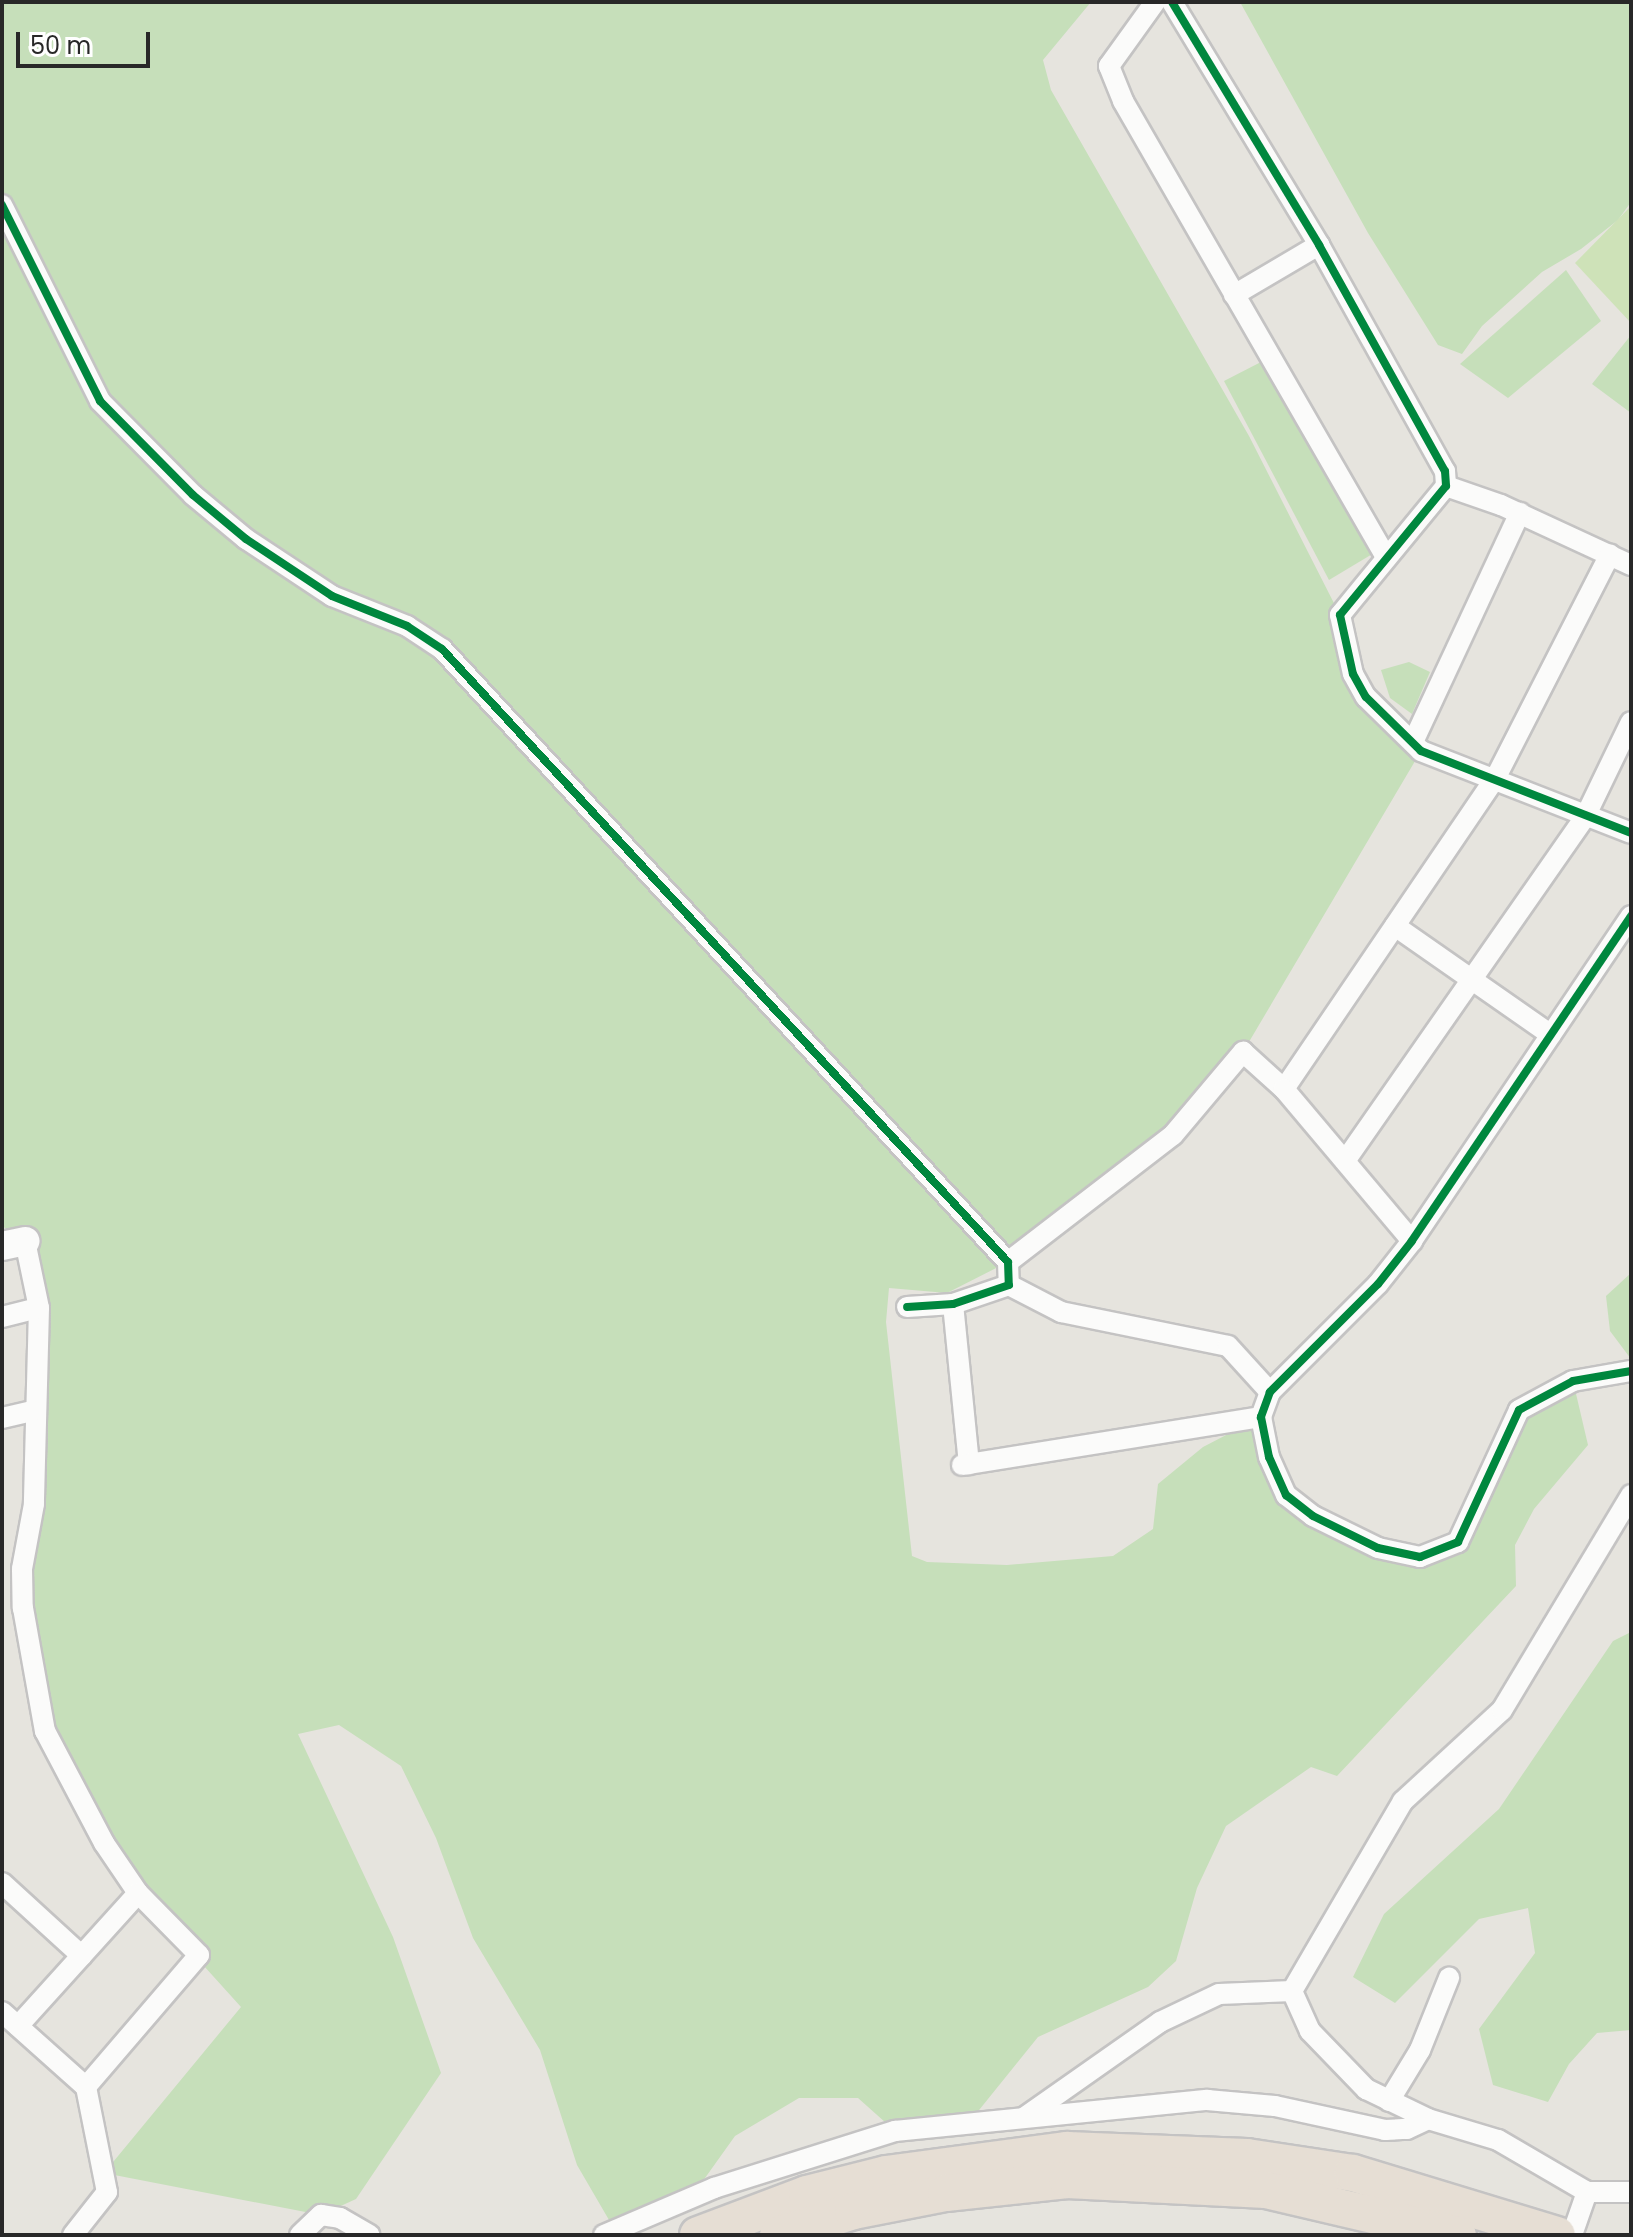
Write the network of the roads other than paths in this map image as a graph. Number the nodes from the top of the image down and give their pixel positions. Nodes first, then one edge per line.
1 (1155, 2) edge
2 (1172, 2) edge
3 (2, 205) edge
4 (1319, 245) junction
5 (1234, 295) junction
6 (1446, 486) junction
7 (1520, 513) junction
8 (1610, 554) junction
9 (1386, 557) junction
10 (1631, 565) edge
11 (1631, 722) edge
12 (1413, 742) junction
13 (1496, 777) junction
14 (1586, 815) junction
15 (1631, 833) edge
16 (1631, 916) edge
17 (1395, 926) junction
18 (1471, 980) junction
19 (1551, 1035) junction
20 (1284, 1089) junction
21 (1345, 1161) junction
22 (1412, 1241) junction
23 (13, 1243) edge
24 (1008, 1262) junction
25 (1009, 1285) junction
26 (953, 1304) junction
27 (907, 1307) dead end
28 (39, 1308) junction
29 (2, 1317) edge
30 (1631, 1371) edge
31 (1270, 1392) junction
32 (33, 1411) junction
33 (1261, 1417) junction
34 (2, 1418) edge
35 (1631, 1495) edge
36 (2, 1883) edge
37 (138, 1893) junction
38 (82, 1956) junction
39 (1449, 1978) dead end
40 (1292, 1991) junction
41 (2, 2012) edge
42 (18, 2026) junction
43 (86, 2087) junction
44 (1389, 2101) junction
45 (1428, 2119) junction
46 (1021, 2120) junction
47 (1587, 2192) junction
48 (1631, 2192) edge
49 (73, 2235) edge
50 (300, 2235) edge
51 (370, 2235) edge
52 (604, 2235) edge
53 (698, 2235) edge
54 (778, 2235) edge
55 (1458, 2235) edge
56 (1557, 2235) edge
57 (1572, 2235) edge

1 - 5 street
2 - 4 street
3 - 24 street
4 - 5 street
4 - 6 street
5 - 9 street
6 - 7 street
6 - 9 street
7 - 8 street
7 - 12 street
8 - 10 street
8 - 13 street
9 - 12 street
11 - 14 street
12 - 13 street
13 - 14 street
13 - 17 street
14 - 15 street
14 - 18 street
16 - 19 street
17 - 18 street
17 - 20 street
18 - 19 street
18 - 21 street
19 - 22 street
20 - 21 street
20 - 24 street
21 - 22 street
22 - 31 street
23 - 28 street
24 - 25 street
25 - 26 street
25 - 31 street
26 - 27 street
26 - 33 street
28 - 29 street
28 - 32 street
30 - 33 street
31 - 33 street
32 - 34 street
32 - 37 street
35 - 40 street
36 - 38 street
37 - 38 street
37 - 43 street
38 - 42 street
39 - 44 street
40 - 44 street
40 - 46 street
41 - 42 street
42 - 43 street
43 - 49 street
44 - 45 street
45 - 46 street
45 - 47 street
46 - 52 street
47 - 48 street
47 - 57 street
50 - 51 street
53 - 56 highway
54 - 55 highway

